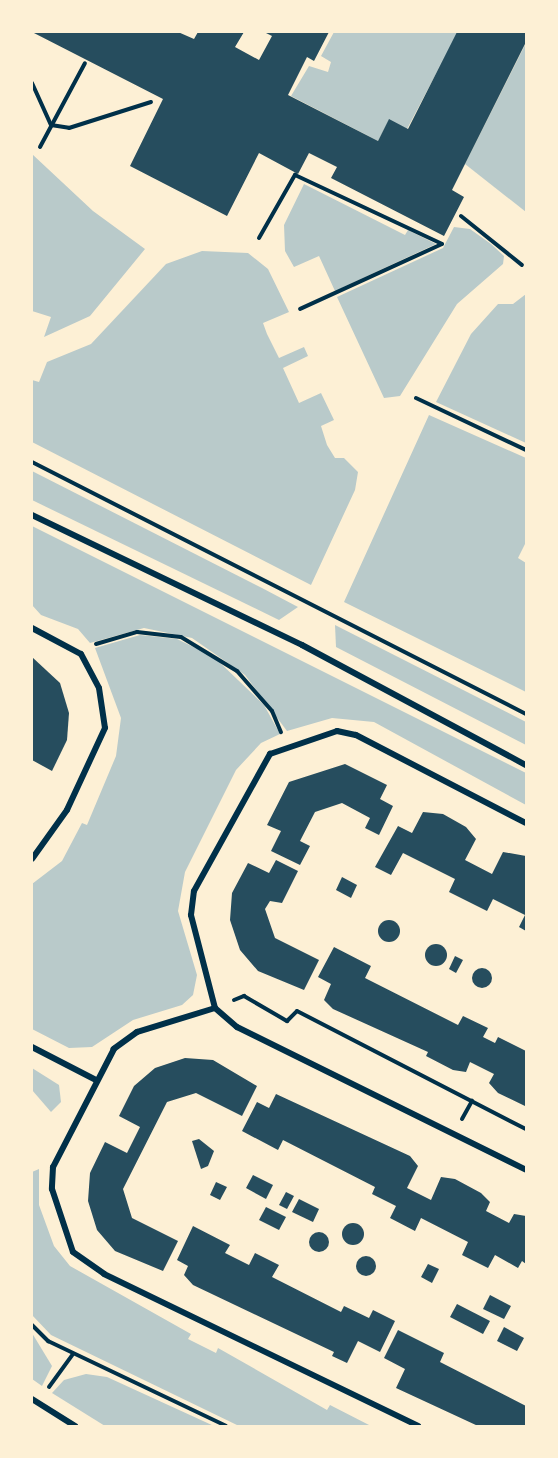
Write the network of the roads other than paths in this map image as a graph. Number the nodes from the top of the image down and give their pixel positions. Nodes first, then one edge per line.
1 (32, 515) edge
2 (32, 628) edge
3 (526, 765) edge
4 (526, 823) edge
5 (32, 859) edge
6 (215, 1008) junction
7 (32, 1047) edge
8 (96, 1080) junction
9 (526, 1170) edge
10 (32, 1399) edge
11 (75, 1426) edge
12 (418, 1426) edge

1 - 3 street
2 - 5 street
4 - 6 street
6 - 8 street
6 - 9 street
7 - 8 street
8 - 12 street
10 - 11 street

